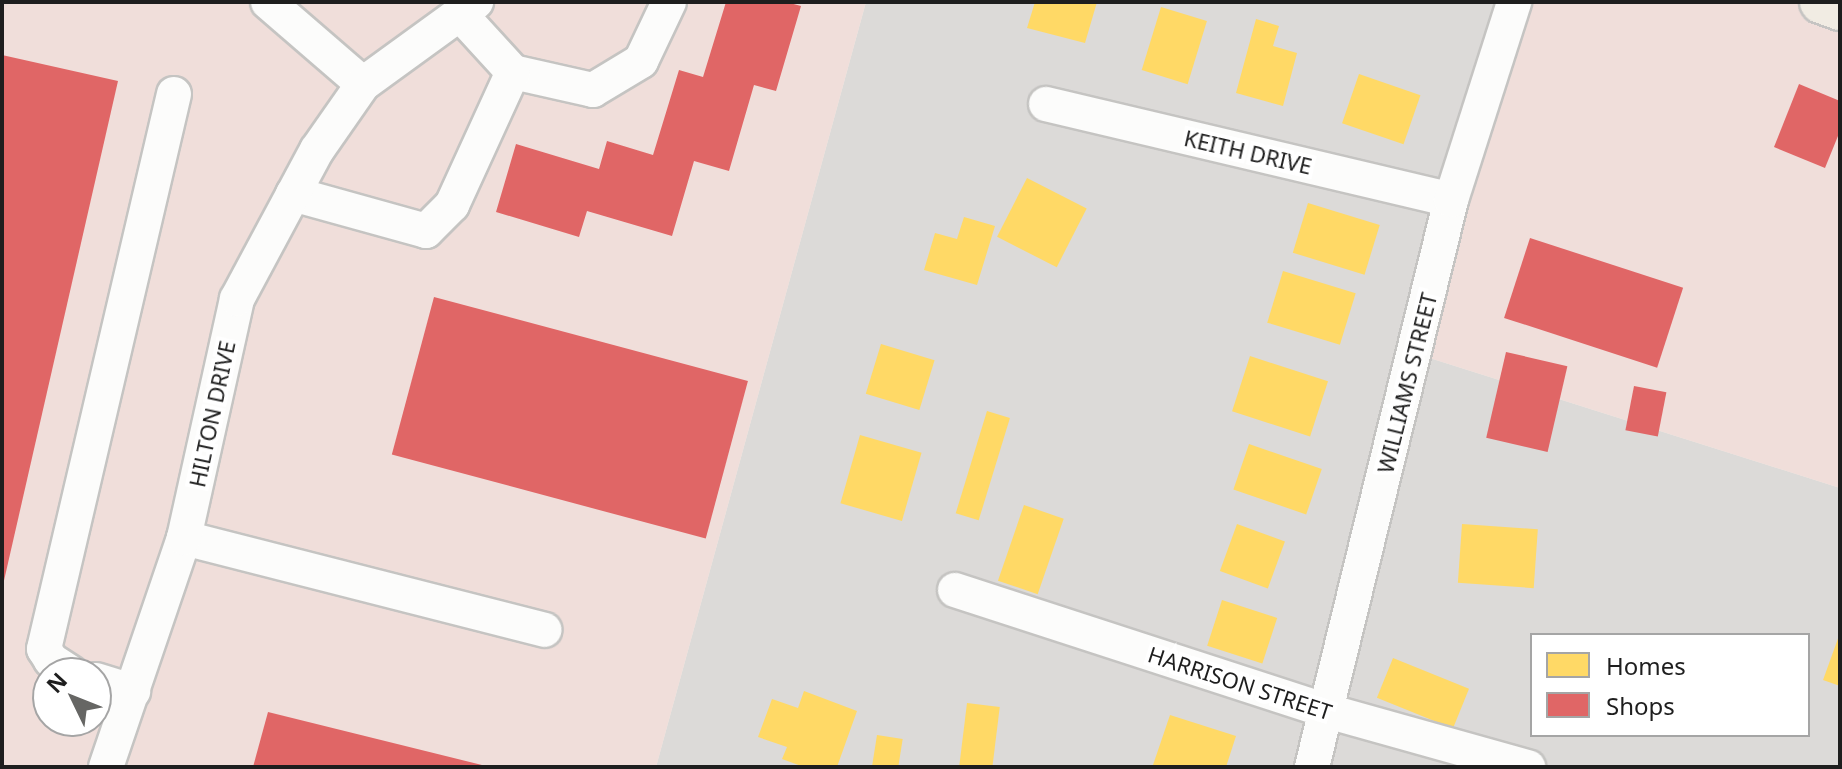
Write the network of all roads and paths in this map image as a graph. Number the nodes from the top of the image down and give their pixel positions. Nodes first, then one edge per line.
1 (268, 2) edge
2 (669, 2) edge
3 (1514, 2) edge
4 (1821, 2) edge
5 (468, 8) edge
6 (1840, 9) edge
7 (513, 72) junction
8 (363, 84) junction
9 (174, 94) dead end
10 (1046, 104) dead end
11 (293, 194) junction
12 (1451, 200) junction
13 (184, 538) junction
14 (955, 590) dead end
15 (544, 630) dead end
16 (50, 657) edge
17 (112, 685) edge
18 (133, 691) junction
19 (1327, 711) junction
20 (106, 767) edge
21 (1312, 767) edge
22 (1528, 767) edge

1 - 8 street
2 - 7 street
3 - 12 street, WILLIAMS STREET
4 - 6 main road
5 - 7 street
5 - 8 street, HILTON DRIVE
7 - 11 street
8 - 11 street, HILTON DRIVE
9 - 16 street
10 - 12 street, KEITH DRIVE
11 - 13 street, HILTON DRIVE
12 - 19 street, WILLIAMS STREET
13 - 15 street
13 - 18 street, HILTON DRIVE
14 - 19 street, HARRISON STREET
17 - 18 street
18 - 20 street, HILTON DRIVE
19 - 21 street, WILLIAMS STREET
19 - 22 street, HARRISON STREET

